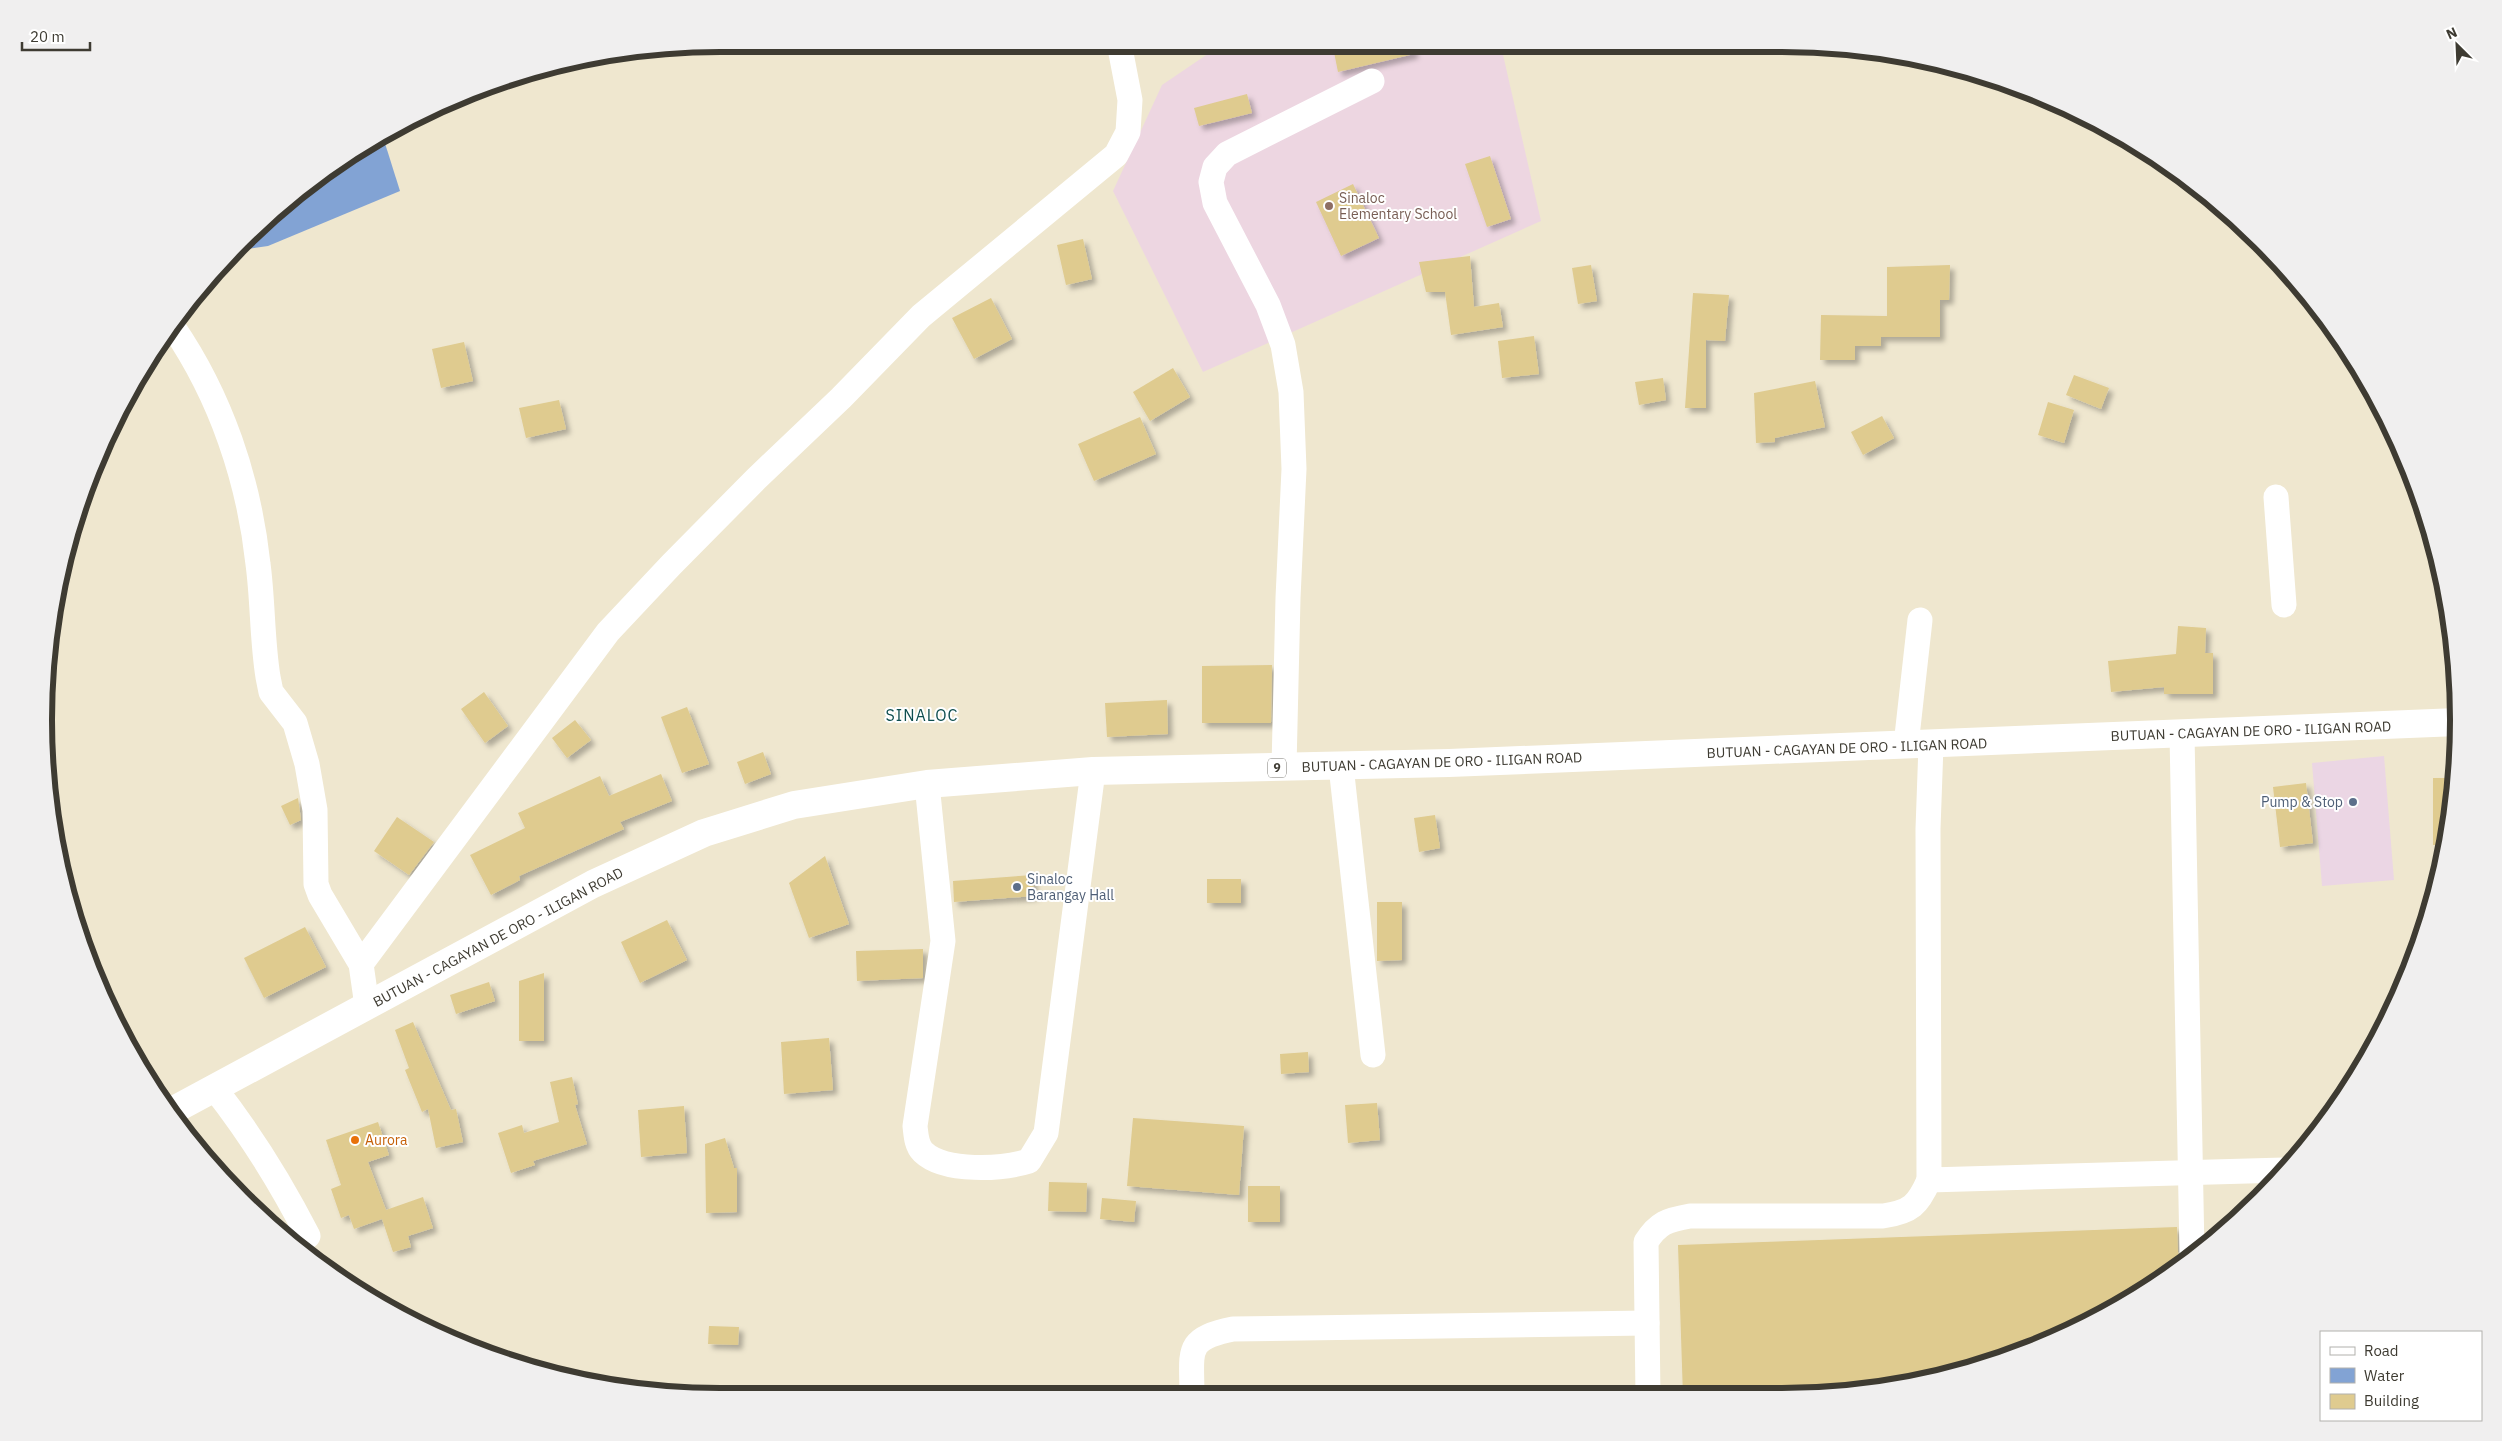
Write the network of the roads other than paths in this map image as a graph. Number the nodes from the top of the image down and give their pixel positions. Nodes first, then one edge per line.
1 (1121, 52) edge
2 (1372, 80) dead end
3 (176, 334) edge
4 (2276, 497) dead end
5 (2284, 605) dead end
6 (1920, 620) dead end
7 (2450, 722) edge
8 (2182, 734) junction
9 (1919, 745) junction
10 (1341, 766) junction
11 (1284, 767) junction
12 (1094, 771) junction
13 (927, 784) junction
14 (361, 964) junction
15 (367, 1006) junction
16 (1373, 1055) dead end
17 (215, 1088) junction
18 (177, 1108) edge
19 (2275, 1170) edge
20 (2190, 1172) junction
21 (1929, 1180) junction
22 (308, 1236) dead end
23 (2192, 1247) edge
24 (1647, 1323) junction
25 (1192, 1388) edge
26 (1648, 1388) edge

1 - 14 street
2 - 11 street
3 - 14 street
4 - 5 street
6 - 9 street
7 - 8 highway, BUTUAN - CAGAYAN DE ORO - ILIGAN ROAD / 9
8 - 9 highway, BUTUAN - CAGAYAN DE ORO - ILIGAN ROAD / 9
8 - 20 street
9 - 10 highway, BUTUAN - CAGAYAN DE ORO - ILIGAN ROAD / 9
9 - 21 street
10 - 11 highway, BUTUAN - CAGAYAN DE ORO - ILIGAN ROAD / 9
10 - 16 street
11 - 12 highway, BUTUAN - CAGAYAN DE ORO - ILIGAN ROAD / 9
12 - 13 highway, BUTUAN - CAGAYAN DE ORO - ILIGAN ROAD / 9
12 - 13 street
13 - 15 highway, BUTUAN - CAGAYAN DE ORO - ILIGAN ROAD / 9
14 - 15 street
15 - 17 highway, BUTUAN - CAGAYAN DE ORO - ILIGAN ROAD / 9
17 - 18 highway, BUTUAN - CAGAYAN DE ORO - ILIGAN ROAD / 9
17 - 22 street
19 - 20 street
20 - 21 street
20 - 23 street
21 - 24 street
24 - 25 street
24 - 26 street

